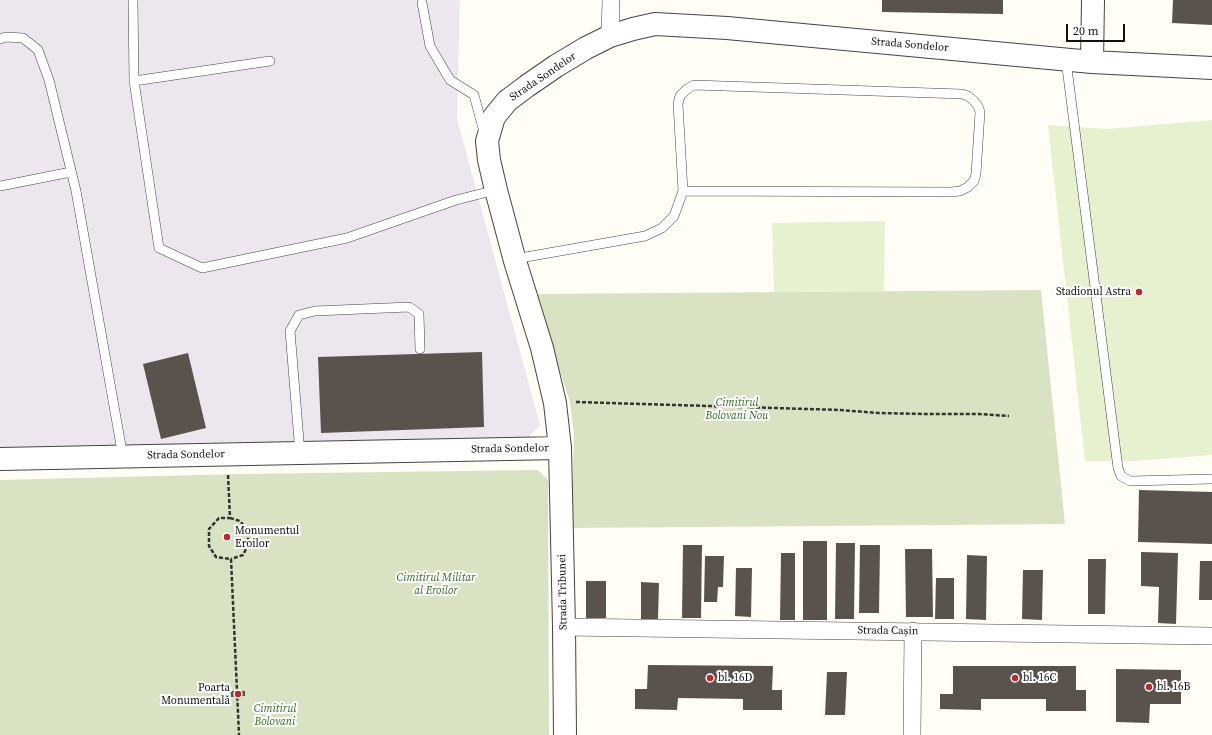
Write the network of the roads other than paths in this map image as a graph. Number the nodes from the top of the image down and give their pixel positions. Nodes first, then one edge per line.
1 (133, 0) edge
2 (611, 0) edge
3 (1093, 0) edge
4 (422, 3) dead end
5 (610, 36) junction
6 (0, 39) edge
7 (1066, 60) junction
8 (270, 61) dead end
9 (1092, 62) junction
10 (1212, 68) edge
11 (134, 81) junction
12 (487, 141) junction
13 (71, 172) junction
14 (0, 186) edge
15 (496, 190) junction
16 (683, 191) junction
17 (514, 261) junction
18 (420, 349) dead end
19 (560, 448) junction
20 (300, 453) junction
21 (123, 457) junction
22 (0, 459) edge
23 (1212, 479) edge
24 (564, 627) junction
25 (913, 631) junction
26 (1212, 636) edge
27 (565, 735) edge
28 (912, 735) edge

1 - 11 lane
2 - 5 street
3 - 9 street
4 - 12 lane
5 - 7 street, Strada Sondelor
5 - 12 street, Strada Sondelor
6 - 13 lane
7 - 9 street, Strada Sondelor
7 - 23 lane
8 - 11 lane
9 - 10 street, Strada Sondelor
11 - 15 lane
12 - 15 street, Strada Sondelor
13 - 14 lane
13 - 21 lane
15 - 17 street, Strada Sondelor
16 - 16 lane
16 - 17 lane
17 - 19 street, Strada Sondelor
18 - 20 lane
19 - 20 street, Strada Sondelor
19 - 24 street, Strada Tribunei
20 - 21 street, Strada Sondelor
21 - 22 street, Strada Sondelor
24 - 25 street, Strada Cașin
24 - 27 street, Strada Tribunei
25 - 26 street, Strada Cașin
25 - 28 street

